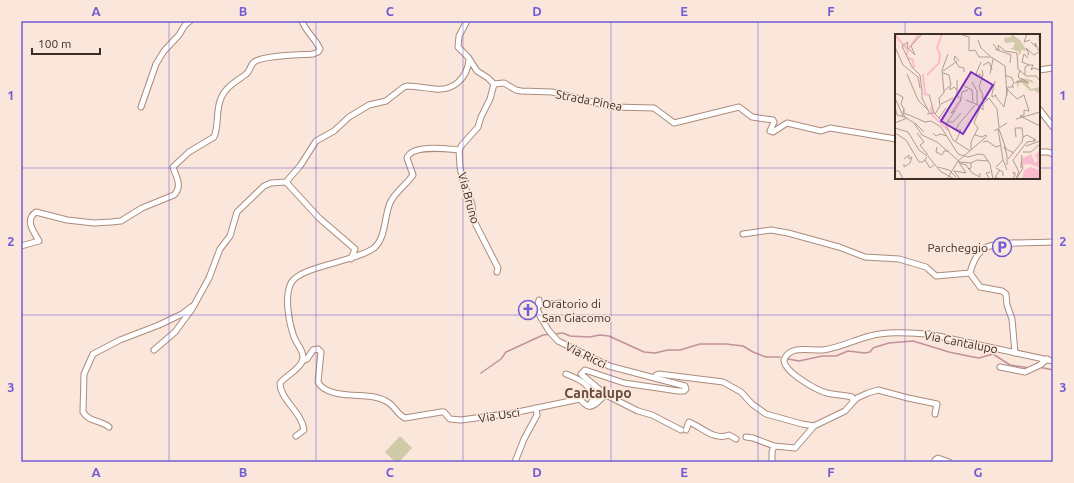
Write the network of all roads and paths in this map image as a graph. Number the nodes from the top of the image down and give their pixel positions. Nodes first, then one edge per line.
1 (190, 21) edge
2 (302, 21) edge
3 (467, 21) edge
4 (469, 60) junction
5 (1053, 68) edge
6 (1040, 70) edge
7 (494, 84) junction
8 (141, 107) dead end
9 (1040, 110) edge
10 (1053, 127) edge
11 (895, 139) edge
12 (459, 150) junction
13 (1040, 152) edge
14 (1053, 154) edge
15 (286, 182) junction
16 (743, 234) dead end
17 (1053, 242) edge
18 (21, 246) edge
19 (351, 259) junction
20 (496, 272) dead end
21 (970, 273) junction
22 (196, 301) junction
23 (561, 304) dead end
24 (154, 350) dead end
25 (1015, 353) junction
26 (1050, 360) edge
27 (302, 361) junction
28 (1000, 367) dead end
29 (566, 374) dead end
30 (656, 378) junction
31 (605, 395) junction
32 (853, 402) junction
33 (589, 406) junction
34 (536, 408) junction
35 (935, 414) dead end
36 (814, 426) junction
37 (109, 427) dead end
38 (296, 436) dead end
39 (746, 437) dead end
40 (736, 439) dead end
41 (774, 446) junction
42 (514, 462) edge
43 (772, 462) edge
44 (935, 462) edge
45 (949, 462) edge

1 - 8 street
2 - 18 street
3 - 4 street
4 - 7 street
4 - 15 street
5 - 6 street
7 - 11 street, Strada Pinea
7 - 12 street
9 - 10 street
12 - 19 street
12 - 20 street, Via Bruno
13 - 14 street
15 - 19 street
15 - 22 street
16 - 21 street
17 - 21 street
19 - 27 street
21 - 25 street, Via Cantalupo
22 - 24 street
22 - 37 street
23 - 30 street, Via Ricci
25 - 26 street, Via Cantalupo
25 - 32 street, Via Cantalupo
26 - 28 street, Via Cantalupo
27 - 34 street, Via Usci
27 - 38 street
29 - 33 street
30 - 31 street
30 - 36 street
31 - 33 street
31 - 40 street
32 - 35 street
32 - 36 street
33 - 34 street, Via Usci
34 - 42 street
36 - 41 street
39 - 41 street
41 - 43 street
44 - 45 street

